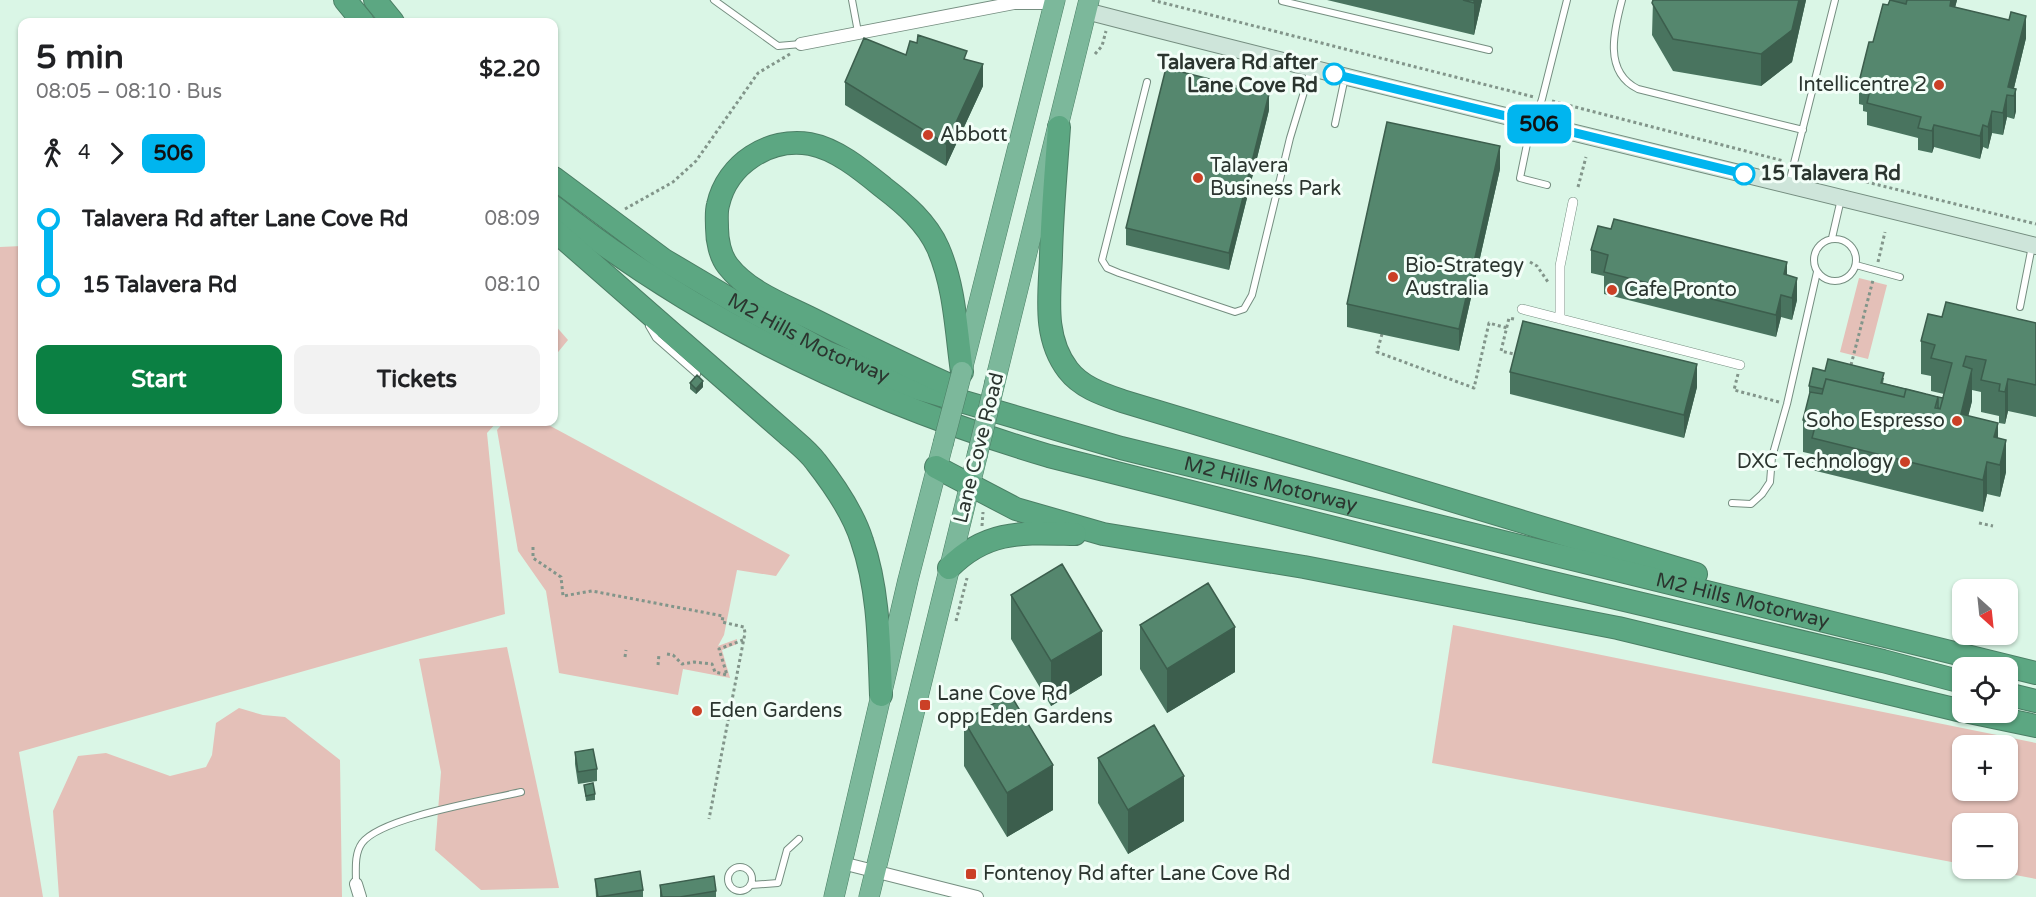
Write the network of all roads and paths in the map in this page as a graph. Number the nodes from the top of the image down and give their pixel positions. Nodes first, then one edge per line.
1 (345, 0) edge
2 (375, 0) edge
3 (714, 0) edge
4 (852, 0) edge
5 (1152, 0) edge
6 (1567, 0) edge
7 (1622, 0) edge
8 (1835, 0) edge
9 (1282, 1) edge
10 (1054, 2) edge
11 (1088, 6) edge
12 (1109, 17) junction
13 (360, 18) edge
14 (390, 18) edge
15 (858, 32) junction
16 (801, 44) junction
17 (1489, 50) dead end
18 (1092, 63) dead end
19 (1311, 68) junction
20 (1345, 77) junction
21 (1147, 82) dead end
22 (1520, 93) dead end
23 (1534, 123) junction
24 (1335, 124) dead end
25 (1059, 127) junction
26 (1803, 130) junction
27 (1586, 157) dead end
28 (558, 181) edge
29 (1547, 185) dead end
30 (1788, 185) junction
31 (1578, 187) dead end
32 (1842, 198) junction
33 (1573, 202) dead end
34 (558, 210) edge
35 (604, 217) junction
36 (1885, 232) dead end
37 (558, 233) edge
38 (1832, 238) junction
39 (2034, 246) edge
40 (1530, 262) dead end
41 (1856, 265) junction
42 (1876, 271) junction
43 (1817, 272) junction
44 (1900, 277) dead end
45 (1560, 287) junction
46 (633, 298) junction
47 (2020, 307) dead end
48 (1521, 309) dead end
49 (1541, 314) junction
50 (1560, 319) junction
51 (1507, 328) junction
52 (1382, 334) dead end
53 (1520, 355) edge
54 (1740, 365) joint
55 (1851, 365) edge
56 (962, 372) junction
57 (697, 374) edge
58 (1774, 401) dead end
59 (990, 410) junction
60 (936, 467) junction
61 (971, 484) junction
62 (1732, 503) dead end
63 (1979, 523) dead end
64 (1993, 526) dead end
65 (1103, 534) junction
66 (533, 547) dead end
67 (949, 568) junction
68 (743, 640) junction
69 (1935, 648) junction
70 (626, 650) dead end
71 (659, 654) dead end
72 (667, 654) dead end
73 (625, 657) dead end
74 (658, 665) dead end
75 (2036, 672) edge
76 (1952, 679) edge
77 (881, 695) junction
78 (2018, 697) edge
79 (2036, 701) edge
80 (1952, 709) edge
81 (2018, 722) edge
82 (2036, 726) edge
83 (521, 792) dead end
84 (709, 819) dead end
85 (799, 839) dead end
86 (842, 863) junction
87 (875, 871) junction
88 (356, 884) joint
89 (751, 885) dead end
90 (360, 897) edge
91 (834, 897) edge
92 (869, 897) edge
93 (977, 897) edge

1 - 13 highway
2 - 14 highway
3 - 16 lane
4 - 15 lane
5 - 22 path
6 - 23 lane
7 - 26 lane
8 - 26 lane
9 - 17 lane
10 - 11 highway
10 - 15 street
10 - 56 highway, Lane Cove Road
11 - 12 main road
11 - 25 highway, Lane Cove Road
12 - 18 path
12 - 19 main road
15 - 16 street
16 - 35 path
19 - 20 main road
19 - 21 lane
20 - 23 main road
20 - 24 lane
23 - 29 lane
23 - 30 main road
25 - 61 highway, Lane Cove Road, bridge
25 - 69 highway
26 - 30 lane
27 - 31 path
28 - 35 highway, M2 Hills Motorway
30 - 32 main road
32 - 38 lane
32 - 39 main road
33 - 45 street
34 - 76 highway, M2 Hills Motorway
35 - 59 highway, M2 Hills Motorway
36 - 42 path
37 - 46 highway
38 - 41 lane
38 - 43 lane
39 - 47 lane
40 - 45 path
41 - 42 lane
41 - 43 lane
42 - 44 lane
42 - 55 path
43 - 62 lane
45 - 50 street
46 - 57 lane
46 - 77 highway
48 - 49 street
49 - 50 street
49 - 51 path
50 - 54 street
51 - 52 path
51 - 53 path
54 - 58 path
56 - 59 highway
56 - 60 highway, Lane Cove Road, bridge
59 - 69 highway, M2 Hills Motorway
60 - 61 highway
60 - 77 highway, Lane Cove Road
61 - 65 highway
61 - 67 highway, Lane Cove Road
63 - 64 path
65 - 67 highway
65 - 80 highway
66 - 68 path
67 - 87 highway, Lane Cove Road
68 - 72 path
68 - 84 path
69 - 75 highway, M2 Hills Motorway
70 - 73 path
71 - 74 path
77 - 86 highway, Lane Cove Road
78 - 79 highway
81 - 82 highway
83 - 88 lane
85 - 89 lane
86 - 87 street
86 - 91 highway, Lane Cove Road
87 - 92 highway, Lane Cove Road
87 - 93 street
88 - 90 street

